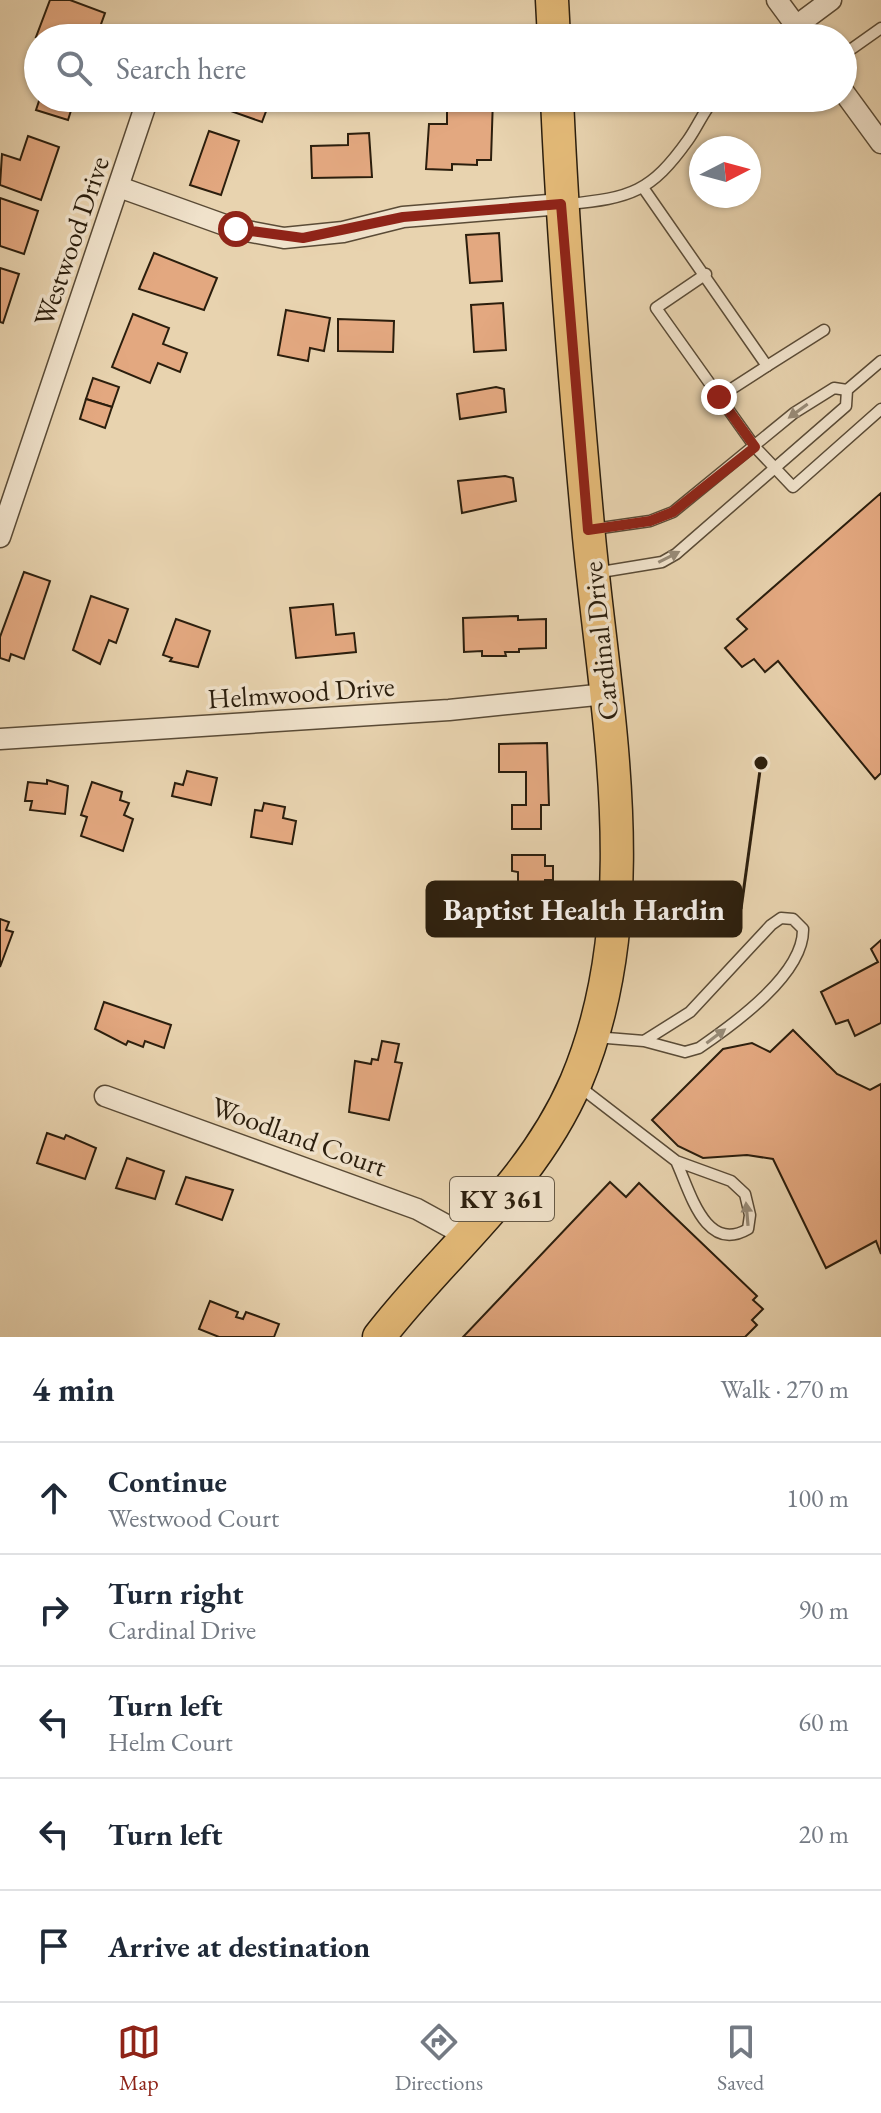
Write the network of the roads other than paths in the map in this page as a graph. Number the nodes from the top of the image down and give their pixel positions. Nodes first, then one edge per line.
1 (552, 0) edge
2 (777, 0) edge
3 (831, 0) edge
4 (553, 24) edge
5 (789, 24) edge
6 (805, 24) edge
7 (881, 28) edge
8 (857, 45) edge
9 (857, 110) edge
10 (143, 112) edge
11 (558, 112) edge
12 (705, 112) edge
13 (881, 143) edge
14 (119, 187) junction
15 (644, 189) junction
16 (561, 204) junction
17 (706, 274) junction
18 (824, 330) dead end
19 (881, 361) edge
20 (767, 366) junction
21 (847, 390) junction
22 (719, 397) junction
23 (881, 409) edge
24 (755, 447) junction
25 (773, 468) junction
26 (588, 530) junction
27 (0, 537) edge
28 (593, 573) junction
29 (606, 694) junction
30 (0, 739) edge
31 (592, 1037) junction
32 (644, 1041) junction
33 (575, 1084) junction
34 (105, 1096) dead end
35 (676, 1161) junction
36 (470, 1238) junction
37 (379, 1337) edge

1 - 4 main road
2 - 5 street
3 - 6 street
7 - 8 lane
9 - 13 street
10 - 14 street, Westwood Drive
11 - 16 main road, Cardinal Drive
12 - 15 lane
14 - 16 street
14 - 27 street, Westwood Drive
15 - 16 lane
15 - 17 lane
16 - 26 main road, Cardinal Drive
17 - 20 lane
17 - 22 lane
18 - 20 lane
19 - 21 lane
20 - 22 lane
21 -> 24 lane
21 - 25 lane
22 - 24 lane
23 - 25 lane
24 - 25 lane
24 - 26 lane
28 -> 25 lane
26 - 28 main road, Cardinal Drive
28 - 29 main road, Cardinal Drive
29 - 30 street, Helmwood Drive
29 - 31 main road, Cardinal Drive
31 - 32 lane
31 - 33 main road, Cardinal Drive
32 -> 32 lane
33 - 35 lane
33 - 36 main road, KY 361
34 - 36 street, Woodland Court
35 -> 35 lane
36 - 37 main road, KY 361

